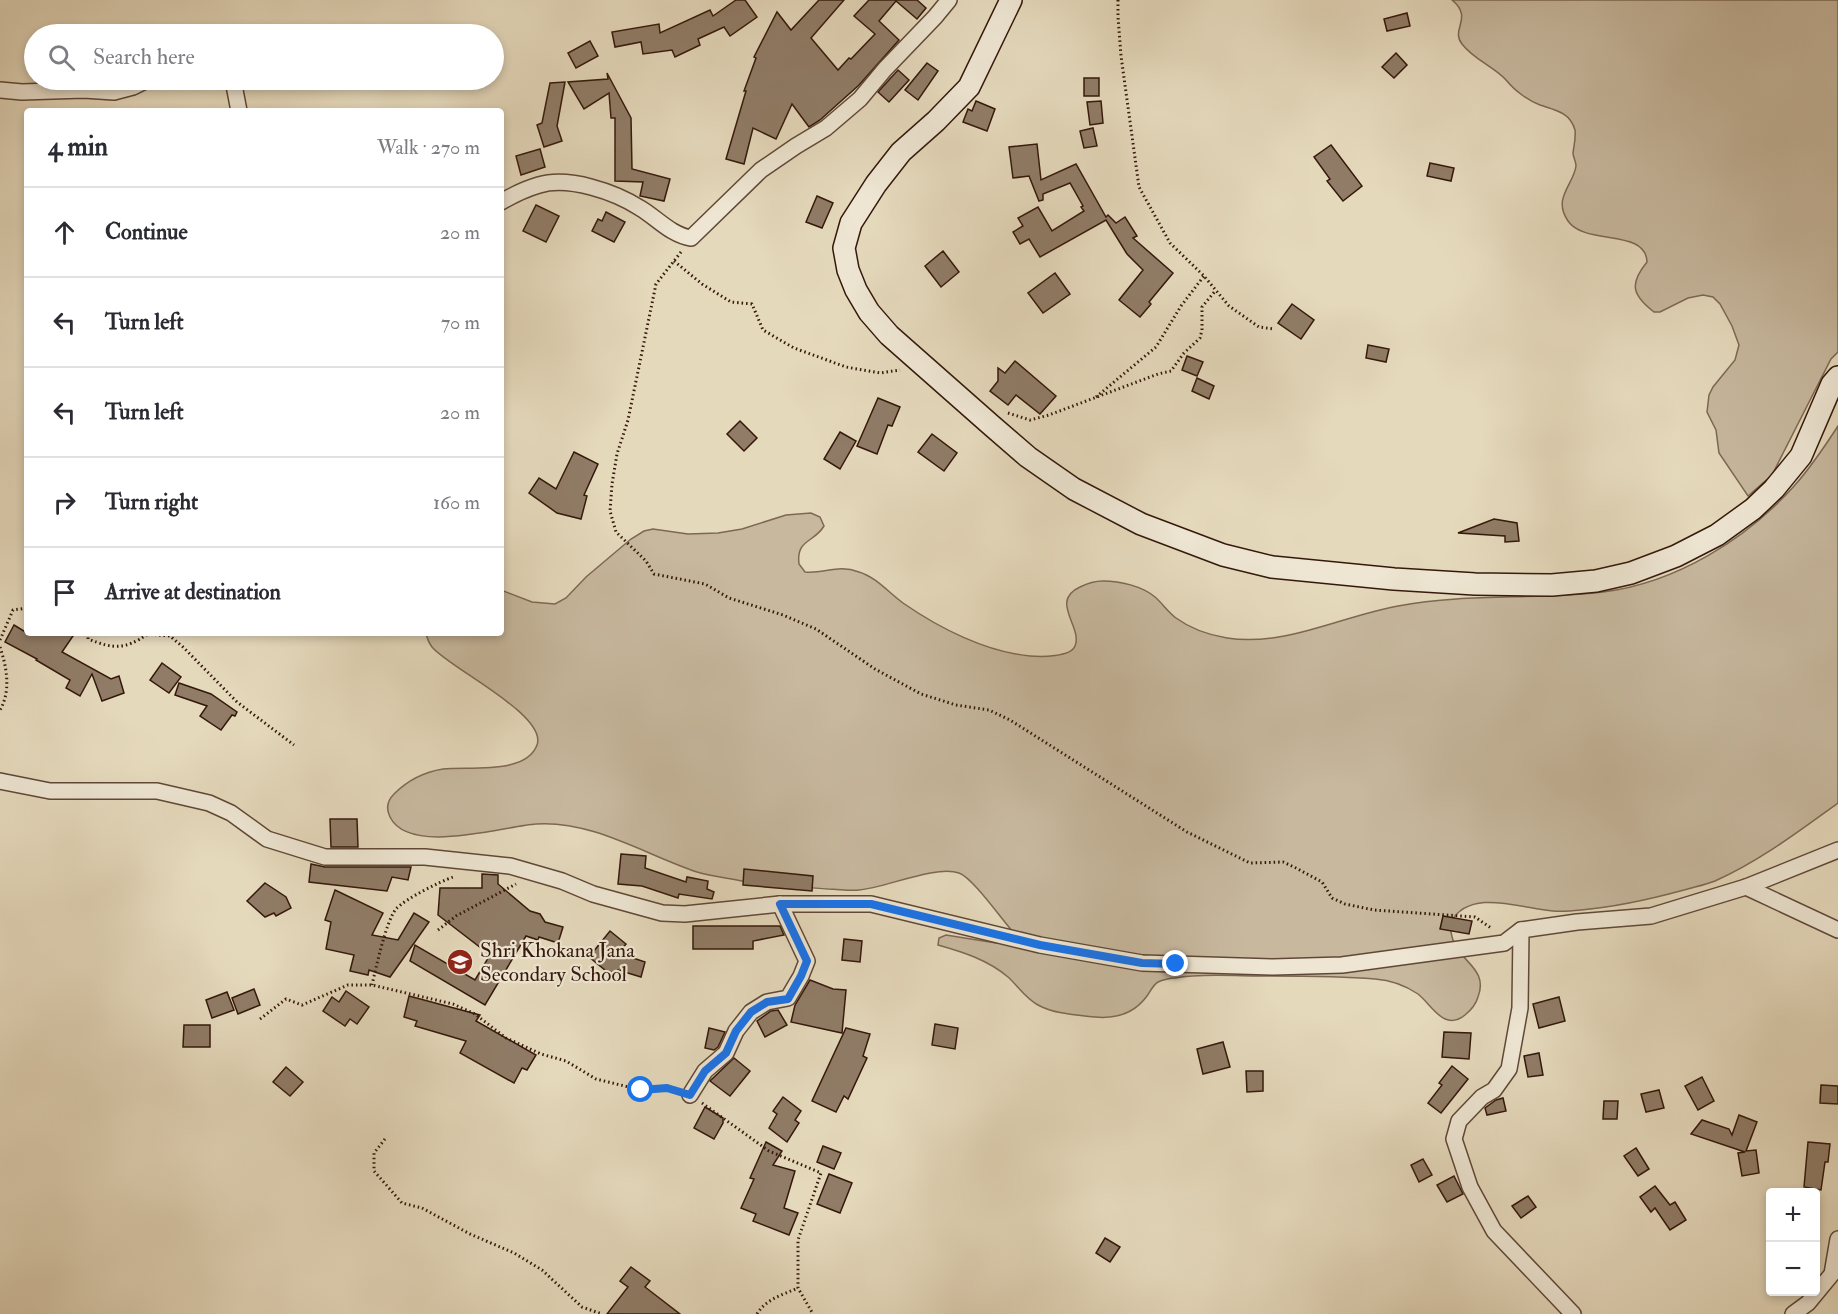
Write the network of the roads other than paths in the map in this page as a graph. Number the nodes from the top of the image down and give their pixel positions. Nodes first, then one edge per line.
1 (949, 0) edge
2 (1011, 0) edge
3 (0, 90) edge
4 (84, 90) edge
5 (84, 90) edge
6 (122, 90) edge
7 (235, 90) edge
8 (238, 108) edge
9 (504, 200) edge
10 (1838, 377) edge
11 (0, 781) edge
12 (1838, 850) edge
13 (1746, 887) junction
14 (780, 904) junction
15 (1521, 930) junction
16 (1838, 930) edge
17 (690, 1095) road end
18 (1838, 1239) edge
19 (1835, 1276) edge
20 (1574, 1314) edge
21 (1793, 1314) edge

1 - 9 street
2 - 10 main road
3 - 5 street
4 - 6 street
7 - 8 street
11 - 14 street
12 - 13 street
13 - 15 street
13 - 16 street
14 - 15 street
14 - 17 street
15 - 20 street
18 - 19 street
19 - 21 street

